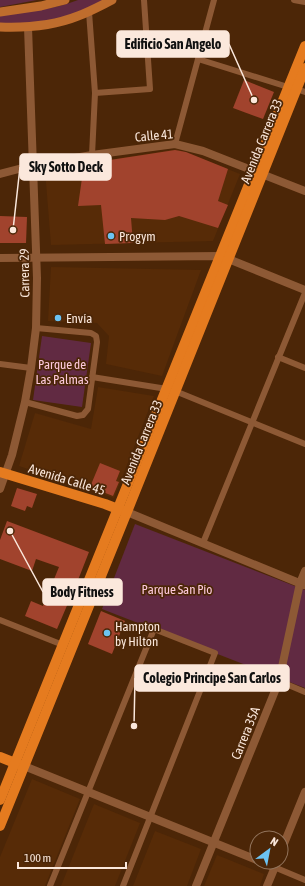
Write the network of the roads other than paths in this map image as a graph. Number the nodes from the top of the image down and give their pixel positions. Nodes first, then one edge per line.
1 (65, 0) edge
2 (112, 0) edge
3 (144, 0) edge
4 (214, 0) edge
5 (294, 0) edge
6 (305, 2) edge
7 (0, 12) edge
8 (89, 12) junction
9 (0, 27) edge
10 (28, 27) junction
11 (305, 46) edge
12 (198, 58) junction
13 (305, 68) edge
14 (297, 90) edge
15 (95, 93) junction
16 (175, 144) junction
17 (92, 155) junction
18 (34, 165) junction
19 (258, 173) junction
20 (0, 174) edge
21 (305, 192) edge
22 (36, 257) junction
23 (224, 257) junction
24 (0, 258) edge
25 (305, 291) edge
26 (36, 328) junction
27 (278, 357) junction
28 (0, 364) edge
29 (31, 368) junction
30 (305, 368) edge
31 (92, 377) junction
32 (171, 390) junction
33 (25, 402) junction
34 (252, 422) junction
35 (305, 444) edge
36 (3, 473) edge
37 (0, 489) edge
38 (122, 510) junction
39 (203, 543) junction
40 (305, 571) edge
41 (303, 584) edge
42 (0, 620) edge
43 (62, 645) junction
44 (279, 681) junction
45 (305, 692) edge
46 (0, 757) edge
47 (19, 765) junction
48 (88, 792) junction
49 (305, 792) edge
50 (0, 800) edge
51 (150, 818) junction
52 (0, 826) edge
53 (289, 831) edge
54 (213, 843) junction
55 (249, 857) edge
56 (274, 870) edge
57 (284, 870) edge
58 (302, 881) edge
59 (50, 886) edge
60 (123, 886) edge
61 (196, 886) edge
62 (267, 886) edge

1 - 7 main road
2 - 8 main road
3 - 15 street
4 - 12 street
5 - 6 street
8 - 10 main road
8 - 15 street
9 - 10 main road
10 - 18 street, Carrera 29
11 - 14 main road, Avenida Carrera 33
12 - 14 street
12 - 16 street
13 - 14 main road, Avenida Carrera 33
14 - 19 main road, Avenida Carrera 33
15 - 17 street
16 - 17 street, Calle 41
16 - 19 street, Calle 41
17 - 18 street, Calle 41
18 - 20 street, Calle 41
18 - 22 street, Carrera 29
19 - 21 street, Calle 41
19 - 23 main road, Avenida Carrera 33
22 - 23 street
22 - 24 street
22 - 26 street, Carrera 29
23 - 25 street
23 - 32 main road, Avenida Carrera 33
25 - 27 street
26 - 29 street, Carrera 29
26 - 31 street
27 - 30 street
27 - 34 street
28 - 29 street
29 - 33 street, Carrera 29
31 - 32 street
31 - 33 street
32 - 34 street
32 - 38 main road, Avenida Carrera 33
33 - 36 street, Carrera 29
34 - 35 street
34 - 39 street
36 - 37 street, Carrera 29
36 - 38 main road, Avenida Calle 45
38 - 39 street
38 - 43 main road, Avenida Carrera 33
38 - 47 main road, Avenida Carrera 33
39 - 41 street
40 - 41 street, Carrera 35A
41 - 44 street, Carrera 35A
42 - 43 street
43 - 47 main road, Avenida Carrera 33
44 - 45 street
44 - 54 street, Carrera 35A
46 - 47 main road
47 - 48 street
47 - 50 main road, Avenida Carrera 33
47 - 52 main road, Avenida Carrera 33
48 - 51 street
48 - 51 street
48 - 59 street
49 - 53 street
51 - 54 street
51 - 60 street
54 - 55 street
54 - 61 street, Carrera 35A
56 - 62 street
57 - 58 street

